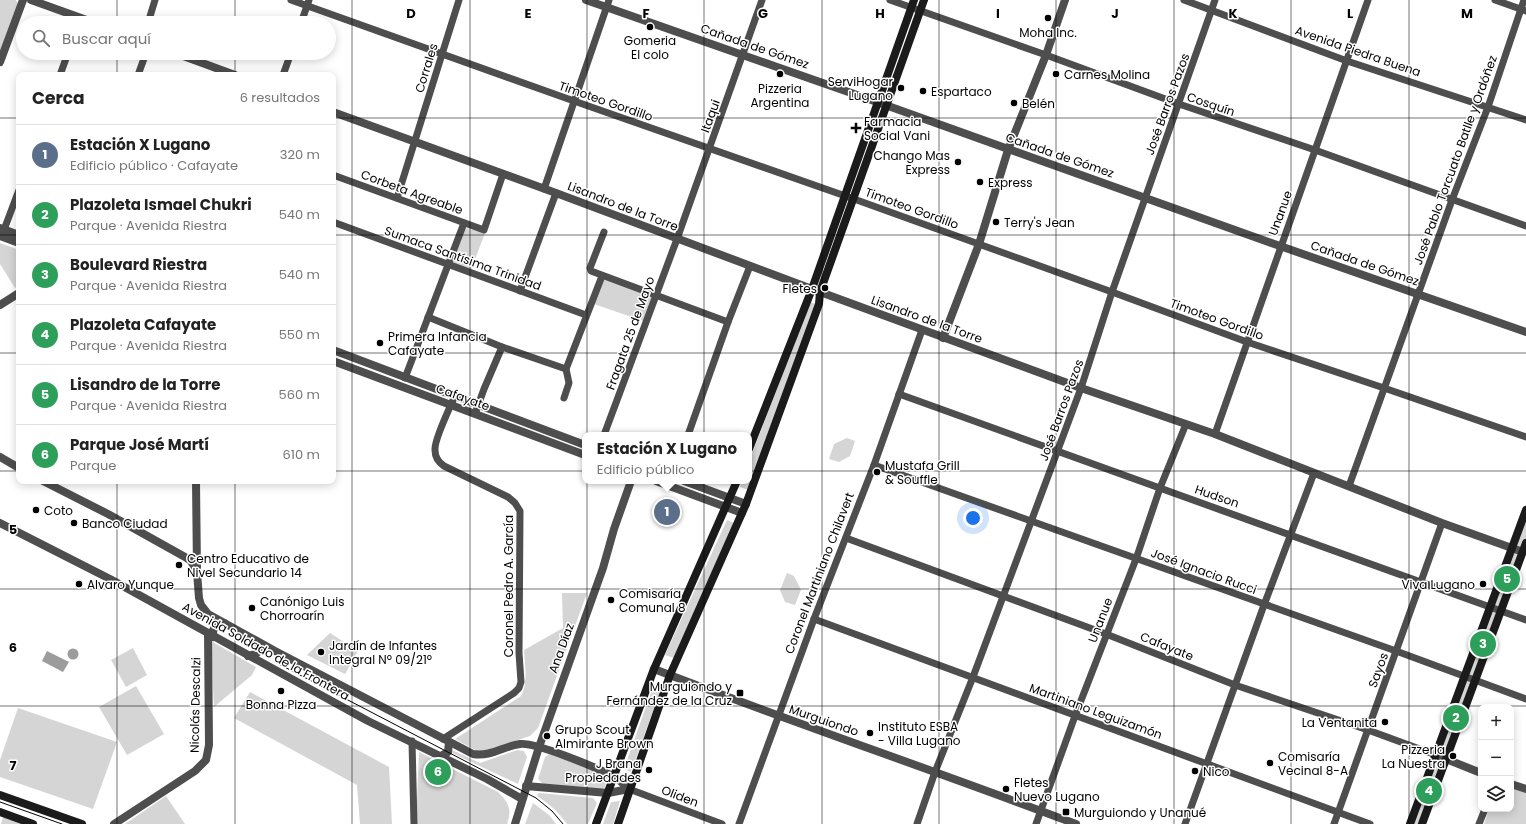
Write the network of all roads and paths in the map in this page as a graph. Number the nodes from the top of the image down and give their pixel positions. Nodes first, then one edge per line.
1 (24, 0) edge
2 (31, 0) edge
3 (155, 0) edge
4 (291, 0) edge
5 (459, 0) edge
6 (586, 0) edge
7 (762, 0) edge
8 (890, 0) edge
9 (924, 0) edge
10 (1064, 0) edge
11 (1184, 0) edge
12 (1216, 0) edge
13 (1368, 0) edge
14 (1495, 0) edge
15 (1524, 0) edge
16 (308, 3) edge
17 (912, 3) edge
18 (608, 4) edge
19 (920, 10) junction
20 (1212, 10) junction
21 (1523, 10) edge
22 (18, 16) edge
23 (76, 16) edge
24 (150, 16) edge
25 (303, 16) edge
26 (16, 21) edge
27 (441, 53) junction
28 (743, 54) junction
29 (1046, 55) junction
30 (65, 60) edge
31 (143, 60) edge
32 (194, 60) edge
33 (288, 60) edge
34 (1347, 61) junction
35 (0, 62) edge
36 (61, 72) edge
37 (139, 72) edge
38 (227, 72) edge
39 (284, 72) edge
40 (574, 101) junction
41 (877, 102) junction
42 (1179, 104) junction
43 (887, 106) junction
44 (1488, 107) junction
45 (336, 113) edge
46 (1526, 120) edge
47 (415, 142) junction
48 (710, 148) junction
49 (1008, 150) junction
50 (1315, 150) junction
51 (503, 174) junction
52 (336, 176) edge
53 (544, 189) junction
54 (556, 193) junction
55 (845, 196) junction
56 (16, 197) edge
57 (1146, 197) junction
58 (397, 198) junction
59 (854, 199) junction
60 (1452, 200) junction
61 (336, 223) edge
62 (464, 223) junction
63 (1526, 226) edge
64 (604, 232) dead end
65 (1, 233) edge
66 (16, 236) edge
67 (677, 239) junction
68 (16, 242) edge
69 (980, 244) junction
70 (1280, 246) junction
71 (448, 265) junction
72 (750, 266) junction
73 (602, 276) junction
74 (812, 289) junction
75 (520, 291) junction
76 (820, 292) junction
77 (1112, 292) junction
78 (16, 294) edge
79 (1418, 294) junction
80 (656, 295) junction
81 (0, 305) edge
82 (586, 315) junction
83 (428, 318) junction
84 (728, 322) junction
85 (922, 330) junction
86 (1526, 332) edge
87 (943, 338) junction
88 (1246, 342) junction
89 (502, 347) junction
90 (336, 351) edge
91 (336, 362) edge
92 (566, 369) junction
93 (404, 378) junction
94 (1081, 388) junction
95 (1384, 388) junction
96 (900, 394) junction
97 (455, 396) junction
98 (564, 398) dead end
99 (479, 405) junction
100 (451, 406) junction
101 (475, 414) junction
102 (1186, 424) junction
103 (605, 432) edge
104 (689, 432) edge
105 (1215, 434) junction
106 (1526, 437) edge
107 (752, 441) edge
108 (582, 443) edge
109 (1058, 450) junction
110 (582, 454) edge
111 (0, 457) edge
112 (874, 465) junction
113 (16, 466) edge
114 (1314, 473) junction
115 (49, 484) edge
116 (196, 484) edge
117 (630, 484) edge
118 (672, 484) edge
119 (692, 484) edge
120 (736, 484) edge
121 (1349, 486) junction
122 (1160, 488) junction
123 (730, 498) junction
124 (746, 504) junction
125 (726, 507) junction
126 (1526, 510) edge
127 (742, 513) junction
128 (1032, 522) junction
129 (0, 523) edge
130 (1442, 523) junction
131 (1290, 534) junction
132 (846, 538) junction
133 (1526, 543) edge
134 (1512, 548) junction
135 (1524, 553) edge
136 (1136, 559) junction
137 (197, 572) junction
138 (1421, 582) junction
139 (1003, 596) junction
140 (1264, 605) junction
141 (1490, 607) junction
142 (1502, 611) junction
143 (814, 618) junction
144 (1526, 620) edge
145 (224, 623) junction
146 (1106, 634) junction
147 (211, 635) junction
148 (256, 641) junction
149 (1396, 651) junction
150 (248, 656) junction
151 (654, 669) junction
152 (670, 675) junction
153 (1465, 676) junction
154 (973, 677) junction
155 (1476, 680) junction
156 (1235, 685) junction
157 (1526, 699) edge
158 (778, 716) junction
159 (1075, 716) junction
160 (1368, 730) junction
161 (412, 741) junction
162 (446, 741) junction
163 (539, 747) junction
164 (1436, 755) junction
165 (441, 756) junction
166 (1447, 759) junction
167 (1206, 763) junction
168 (935, 772) junction
169 (1478, 772) edge
170 (614, 776) junction
171 (1514, 785) edge
172 (526, 786) junction
173 (629, 789) junction
174 (1526, 789) edge
175 (608, 793) junction
176 (0, 795) edge
177 (522, 799) junction
178 (1040, 810) junction
179 (0, 812) edge
180 (1338, 812) junction
181 (1484, 812) edge
182 (33, 824) edge
183 (82, 824) edge
184 (114, 824) edge
185 (414, 824) edge
186 (515, 824) edge
187 (596, 824) edge
188 (618, 824) edge
189 (722, 824) edge
190 (739, 824) edge
191 (917, 824) edge
192 (1036, 824) edge
193 (1076, 824) edge
194 (1184, 824) edge
195 (1334, 824) edge
196 (1370, 824) edge
197 (1410, 824) edge
198 (1422, 824) edge
199 (1478, 824) edge

1 - 22 street
2 - 23 street
3 - 24 street
4 - 16 street, Timoteo Gordillo
5 - 27 street, Corrales
6 - 18 street, Cañada de Gómez
7 - 28 street, Itaqui
8 - 17 street, Cosquín
9 - 19 main road
10 - 29 street
11 - 20 street, Avenida Piedra Buena
12 - 20 street, José Barros Pazos
13 - 34 street, Unanue
14 - 21 street
15 - 21 street, José Pablo Torcuato Batlle y Ordóñez
16 - 25 street
16 - 27 street, Timoteo Gordillo
17 - 19 street, Cosquín
17 - 41 main road
18 - 28 street, Cañada de Gómez
18 - 40 street
19 - 29 street, Cosquín
19 - 43 main road
20 - 34 street, Avenida Piedra Buena
20 - 42 street, José Barros Pazos
21 - 44 street, José Pablo Torcuato Batlle y Ordóñez
26 - 35 street
27 - 40 street, Timoteo Gordillo
27 - 47 street, Corrales
28 - 41 street, Cañada de Gómez
28 - 48 street, Itaqui
29 - 42 street, Cosquín
29 - 49 street
30 - 36 street
31 - 37 street
32 - 38 street
33 - 39 street
34 - 44 street, Avenida Piedra Buena
34 - 50 street, Unanue
40 - 48 street, Timoteo Gordillo
40 - 53 street
41 - 43 street, Cañada de Gómez
41 - 55 main road
42 - 50 street, Cosquín
42 - 57 street, José Barros Pazos
43 - 49 street, Cañada de Gómez
43 - 59 main road
44 - 46 street, Avenida Piedra Buena
44 - 60 street, José Pablo Torcuato Batlle y Ordóñez
45 - 47 street, Lisandro de la Torre
47 - 51 street, Lisandro de la Torre
47 - 58 street, Corrales
48 - 55 street, Timoteo Gordillo
48 - 67 street, Itaqui
49 - 57 street, Cañada de Gómez
49 - 69 street
50 - 60 street, Cosquín
50 - 70 street, Unanue
51 - 53 street, Lisandro de la Torre
51 - 62 street, Corbeta Agreable
52 - 58 street, Corbeta Agreable
53 - 54 street, Lisandro de la Torre
54 - 67 street, Lisandro de la Torre
54 - 75 street
55 - 59 street, Timoteo Gordillo
55 - 74 main road
56 - 65 street
57 - 70 street, Cañada de Gómez
57 - 77 street, José Barros Pazos
58 - 62 street, Corbeta Agreable
59 - 69 street, Timoteo Gordillo
59 - 76 main road
60 - 63 street, Cosquín
60 - 79 street, José Pablo Torcuato Batlle y Ordóñez
61 - 71 street, Sumaca Santísima Trinidad
62 - 71 street
64 - 73 street
65 - 66 street
65 - 68 street
67 - 72 street, Lisandro de la Torre
67 - 80 street, Fragata 25 de Mayo
69 - 77 street, Timoteo Gordillo
69 - 87 street
70 - 79 street, Cañada de Gómez
70 - 88 street, Unanue
71 - 75 street, Sumaca Santísima Trinidad
71 - 83 street
72 - 74 street, Lisandro de la Torre
72 - 84 street
73 - 80 street
73 - 82 street
74 - 76 street, Lisandro de la Torre
74 - 107 main road
75 - 82 street, Sumaca Santísima Trinidad
76 - 85 street, Lisandro de la Torre
76 - 124 main road
77 - 88 street, Timoteo Gordillo
77 - 94 street, José Barros Pazos
78 - 81 street
79 - 86 street, Cañada de Gómez
79 - 95 street, José Pablo Torcuato Batlle y Ordóñez
80 - 84 street
80 - 103 street, Fragata 25 de Mayo
82 - 92 street
83 - 89 street
83 - 93 street
84 - 104 street
85 - 87 street, Lisandro de la Torre
85 - 96 street, Coronel Martiniano Chilavert
87 - 94 street, Lisandro de la Torre
88 - 95 street, Timoteo Gordillo
88 - 105 street, Unanue
89 - 92 street
89 - 99 street
90 - 93 street, Cafayate
91 - 100 street, Cafayate
92 - 98 street
93 - 97 street, Cafayate
94 - 102 street, Lisandro de la Torre
94 - 109 street, José Barros Pazos
95 - 106 street, Timoteo Gordillo
95 - 121 street, José Pablo Torcuato Batlle y Ordóñez
96 - 109 street, Hudson
96 - 112 street, Coronel Martiniano Chilavert
97 - 99 street, Cafayate
97 - 100 street, Coronel Pedro A. García
99 - 101 street
99 - 108 street, Cafayate
100 - 101 street, Cafayate
100 - 162 street, Coronel Pedro A. García
101 - 110 street, Cafayate
102 - 105 street, Lisandro de la Torre
102 - 122 street, Unanue
105 - 114 street, Lisandro de la Torre
109 - 122 street, Hudson
109 - 128 street, José Barros Pazos
111 - 113 street
112 - 128 street, José Ignacio Rucci
112 - 132 street, Coronel Martiniano Chilavert
114 - 121 street, Lisandro de la Torre
114 - 131 street
115 - 137 street
116 - 137 street, Avenida Soldado de la Frontera
117 - 163 street, Ana Díaz
118 - 125 street
119 - 123 street
120 - 123 main road
121 - 130 street, Lisandro de la Torre
122 - 131 street, Hudson
122 - 136 street, Unanue
123 - 124 street
123 - 125 main road
124 - 127 main road
125 - 127 street
125 - 151 main road
126 - 134 main road
127 - 152 main road
128 - 136 street, José Ignacio Rucci
128 - 139 street, José Barros Pazos
129 - 147 street, Avenida Soldado de la Frontera
130 - 134 street, Lisandro de la Torre
130 - 138 street, Sayos
131 - 138 street, Hudson
131 - 140 street
132 - 139 street, Cafayate
132 - 143 street, Coronel Martiniano Chilavert
133 - 135 main road
134 - 135 street, Lisandro de la Torre
134 - 141 main road
135 - 142 main road
136 - 140 street, José Ignacio Rucci
136 - 146 street, Unanue
137 - 145 street, Avenida Soldado de la Frontera
138 - 141 street, Hudson
138 - 149 street, Sayos
139 - 146 street, Cafayate
139 - 154 street, José Barros Pazos
140 - 149 street, José Ignacio Rucci
140 - 156 street
141 - 142 street, Hudson
141 - 153 main road
142 - 144 street, Hudson
142 - 155 main road
143 - 154 street, Martiniano Leguizamón
143 - 158 street, Coronel Martiniano Chilavert
145 - 147 street
145 - 148 street, Avenida Soldado de la Frontera
146 - 156 street, Cafayate
146 - 159 street, Unanue
147 - 150 street, Avenida Soldado de la Frontera
147 - 184 street, Nicolás Descalzi
148 - 150 street
148 - 162 street, Avenida Soldado de la Frontera
149 - 153 street, José Ignacio Rucci
149 - 160 street, Sayos
150 - 161 street, Avenida Soldado de la Frontera
151 - 152 street, Murguiondo
151 - 170 main road
152 - 158 street, Murguiondo
152 - 173 main road
153 - 155 street, José Ignacio Rucci
153 - 164 main road
154 - 159 street, Martiniano Leguizamón
154 - 168 street, José Barros Pazos
155 - 157 street, José Ignacio Rucci
155 - 166 main road
156 - 160 street, Cafayate
156 - 167 street
158 - 168 street, Murguiondo
158 - 190 street, Coronel Martiniano Chilavert
159 - 167 street, Martiniano Leguizamón
159 - 178 street, Unanue
160 - 164 street, Cafayate
160 - 180 street, Sayos
161 - 165 street, Avenida Soldado de la Frontera
161 - 185 street
162 - 163 street, Avenida Soldado de la Frontera
162 - 165 street
163 - 170 street, Avenida Soldado de la Frontera
163 - 172 street, Ana Díaz
164 - 166 street, Cafayate
164 - 197 main road
165 - 177 street, Avenida Soldado de la Frontera
166 - 169 street, Cafayate
166 - 198 main road
167 - 180 street, Martiniano Leguizamón
167 - 194 street
168 - 178 street, Murguiondo
168 - 191 street, José Barros Pazos
170 - 173 street, Avenida Soldado de la Frontera
170 - 175 main road
171 - 174 street
172 - 175 street
172 - 177 street, Ana Díaz
173 - 175 street
173 - 188 main road
173 - 189 street, Oliden
175 - 187 main road
176 - 183 main road
177 - 186 street, Ana Díaz
178 - 192 street, Unanue
178 - 193 street, Murguiondo
179 - 182 main road
180 - 195 street, Sayos
180 - 196 street, Martiniano Leguizamón
181 - 199 street

